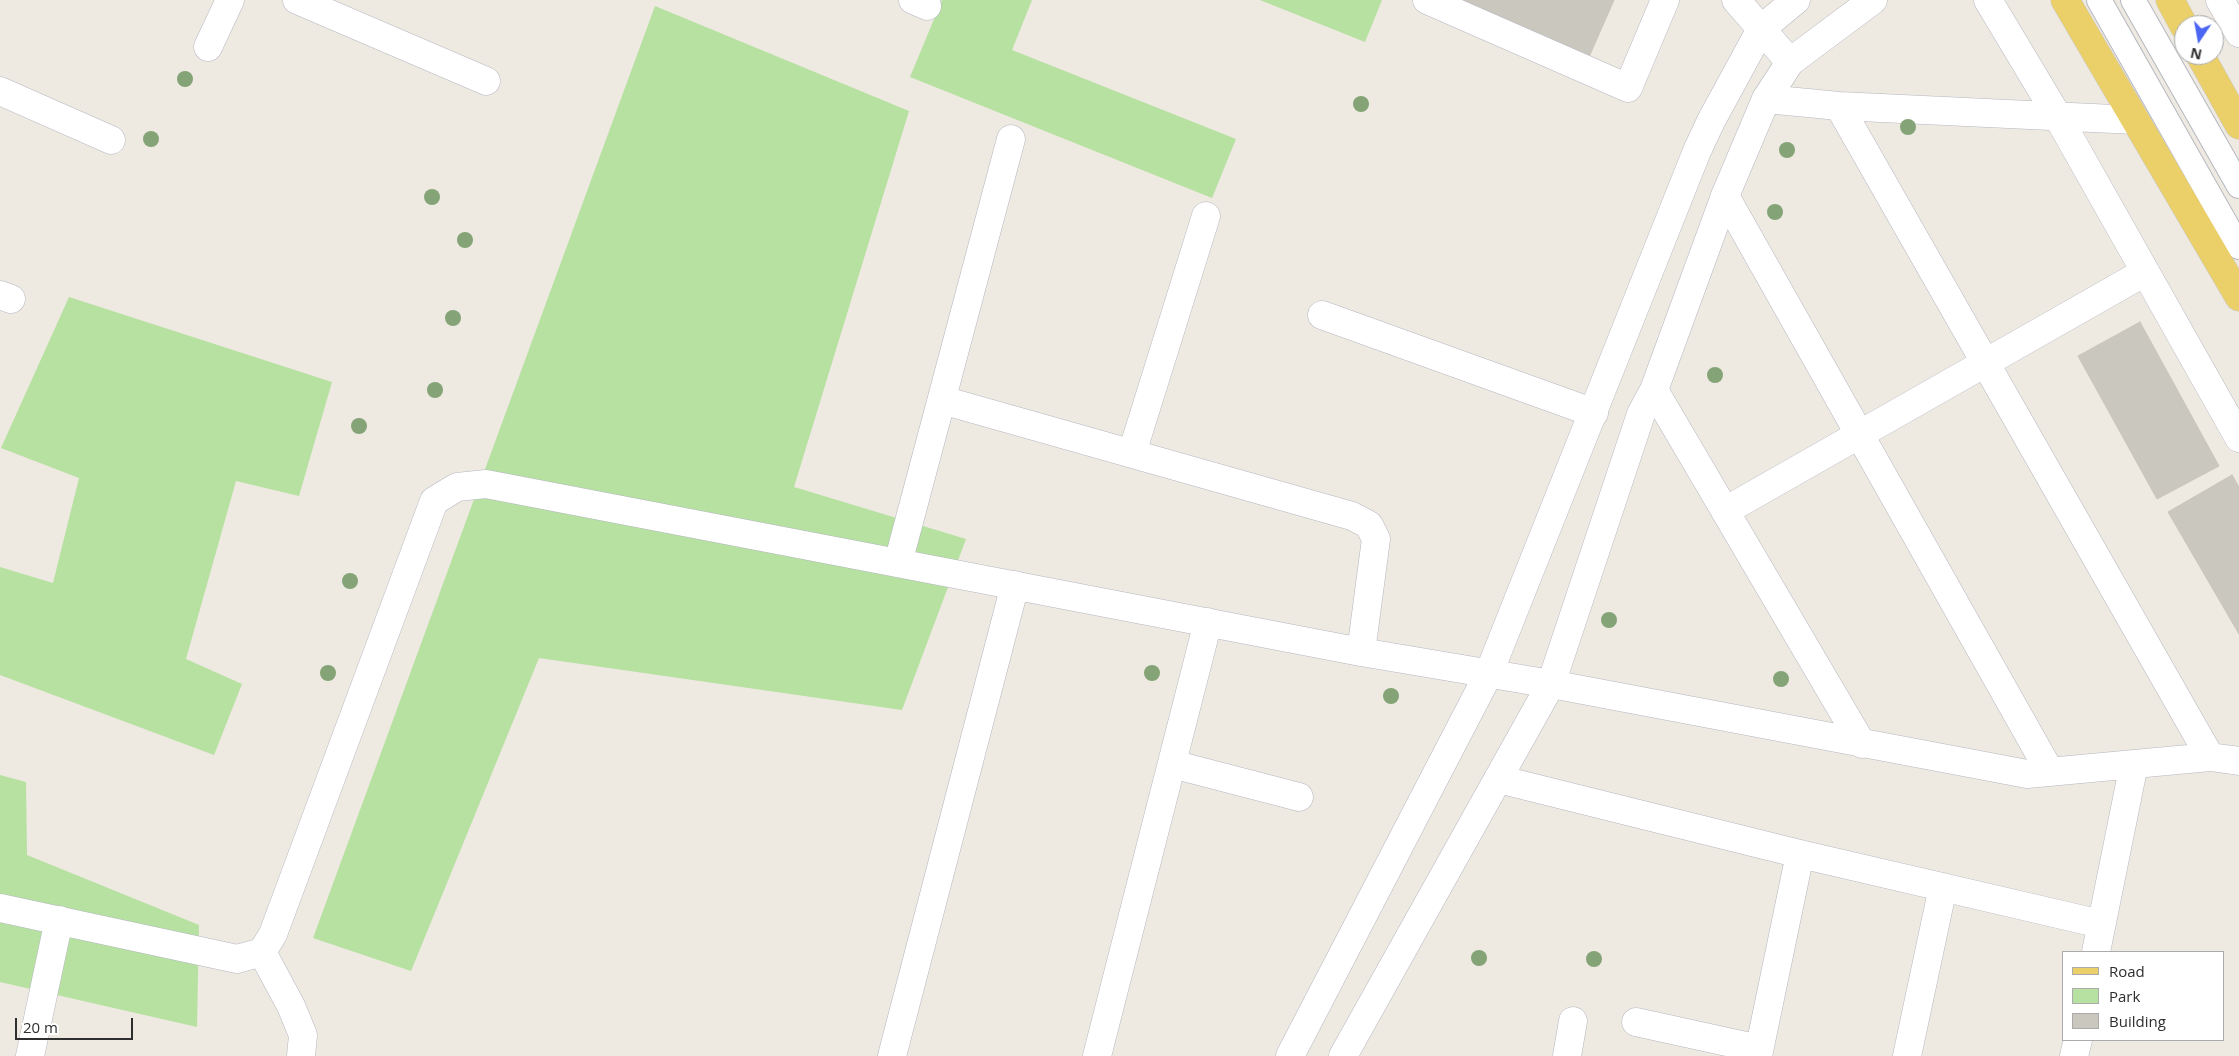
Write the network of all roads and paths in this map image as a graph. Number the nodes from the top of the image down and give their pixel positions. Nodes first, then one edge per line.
1 (230, 0) edge
2 (297, 0) edge
3 (1427, 0) edge
4 (1665, 0) edge
5 (1736, 0) edge
6 (1796, 0) edge
7 (1873, 0) edge
8 (1988, 0) edge
9 (2065, 0) edge
10 (2099, 0) edge
11 (2133, 0) edge
12 (2170, 0) edge
13 (2220, 0) edge
14 (2178, 15) edge
15 (1761, 29) junction
16 (2239, 33) edge
17 (208, 47) dead end
18 (1790, 62) junction
19 (2206, 65) edge
20 (486, 81) dead end
21 (0, 91) edge
22 (1766, 99) junction
23 (1839, 106) junction
24 (2058, 116) junction
25 (2135, 120) junction
26 (2239, 123) edge
27 (1010, 139) dead end
28 (111, 140) dead end
29 (2239, 186) edge
30 (1725, 196) junction
31 (1206, 216) dead end
32 (2239, 246) edge
33 (2146, 272) junction
34 (2239, 297) edge
35 (1322, 315) dead end
36 (1986, 363) junction
37 (1654, 390) junction
38 (942, 400) junction
39 (1594, 413) junction
40 (1859, 435) junction
41 (2239, 438) edge
42 (1132, 454) junction
43 (1725, 511) junction
44 (898, 563) junction
45 (1015, 585) junction
46 (1208, 622) junction
47 (1361, 652) junction
48 (1489, 674) junction
49 (1551, 684) junction
50 (1862, 744) junction
51 (2210, 757) junction
52 (2239, 761) edge
53 (1172, 764) junction
54 (2134, 764) junction
55 (2050, 772) junction
56 (1498, 779) junction
57 (1299, 796) dead end
58 (1800, 854) junction
59 (1943, 888) junction
60 (0, 908) edge
61 (59, 920) junction
62 (2101, 924) junction
63 (2096, 951) edge
64 (262, 952) junction
65 (1573, 1021) dead end
66 (1636, 1022) dead end
67 (2078, 1041) edge
68 (1759, 1052) edge
69 (30, 1056) edge
70 (301, 1056) edge
71 (892, 1056) edge
72 (1097, 1056) edge
73 (1290, 1056) edge
74 (1343, 1056) edge
75 (1567, 1056) edge
76 (1908, 1056) edge
77 (2074, 1056) edge

1 - 17 street
2 - 20 street
3 - 4 street
5 - 15 street
6 - 15 street
7 - 18 street
8 - 24 street
9 - 25 main road
10 - 32 lane
11 - 29 lane
12 - 14 main road
13 - 16 street
15 - 18 street
15 - 39 street
18 - 22 street
19 - 26 main road
21 - 28 street
22 - 23 street
22 - 30 street
23 - 24 street
23 - 36 street
24 - 25 street
24 - 33 street
25 - 34 main road
27 - 38 street
30 - 37 street
30 - 40 street
31 - 42 street
33 - 36 street
33 - 41 street
35 - 39 street
36 - 40 street
36 - 51 street
37 - 43 street
37 - 49 street
38 - 42 street
38 - 44 street
39 - 48 street
40 - 43 street
40 - 55 street
42 - 47 street
43 - 50 street
44 - 45 street
44 - 64 street
45 - 46 street
45 - 71 street
46 - 47 street
46 - 53 street
47 - 48 street
48 - 49 street
48 - 73 street
49 - 50 street
49 - 56 street
50 - 55 street
51 - 52 street
51 - 54 street
53 - 57 street
53 - 72 street
54 - 55 street
54 - 62 street
56 - 58 street
56 - 74 street
58 - 59 street
58 - 68 street
59 - 62 street
59 - 76 street
60 - 61 street
61 - 64 street
61 - 69 street
62 - 63 street
64 - 70 street
65 - 75 street
66 - 68 street
67 - 77 street

